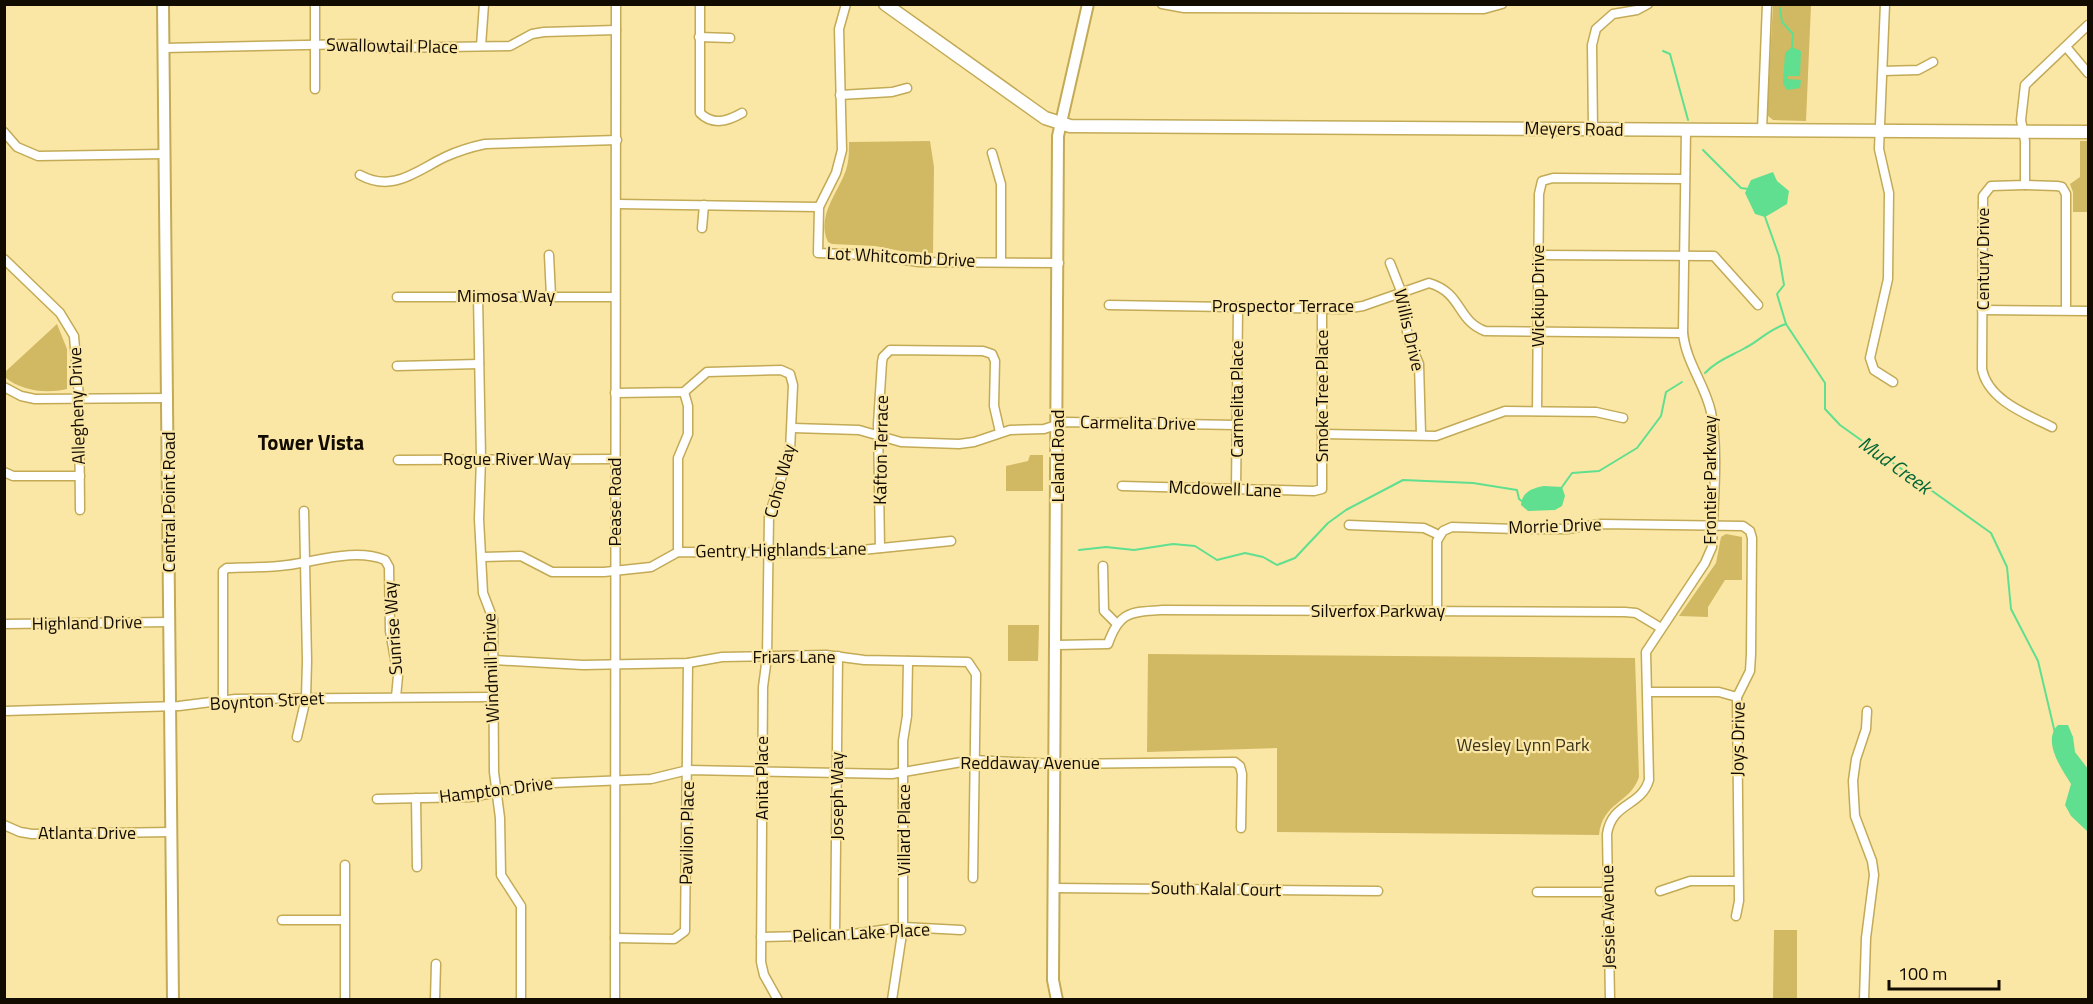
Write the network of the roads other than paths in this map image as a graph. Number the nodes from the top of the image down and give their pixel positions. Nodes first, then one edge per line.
1 (163, 4) edge
2 (315, 4) edge
3 (484, 4) edge
4 (616, 4) edge
5 (700, 4) edge
6 (846, 4) edge
7 (885, 4) edge
8 (1088, 4) edge
9 (1162, 4) edge
10 (1502, 4) edge
11 (1648, 4) edge
12 (1767, 4) edge
13 (1886, 4) edge
14 (1365, 7) edge
15 (2088, 25) edge
16 (616, 30) junction
17 (699, 38) junction
18 (730, 38) dead end
19 (316, 45) junction
20 (481, 46) junction
21 (164, 48) junction
22 (2067, 48) junction
23 (1933, 62) dead end
24 (1883, 71) junction
25 (2088, 73) edge
26 (315, 88) dead end
27 (907, 88) dead end
28 (840, 95) junction
29 (742, 113) dead end
30 (1060, 124) junction
31 (1593, 130) junction
32 (1686, 130) junction
33 (1762, 130) junction
34 (1880, 131) junction
35 (4, 132) edge
36 (2024, 132) junction
37 (2088, 132) edge
38 (617, 140) junction
39 (992, 153) dead end
40 (165, 154) junction
41 (360, 175) dead end
42 (1685, 179) junction
43 (2025, 185) junction
44 (618, 204) junction
45 (704, 206) junction
46 (819, 207) junction
47 (702, 228) dead end
48 (549, 255) dead end
49 (1538, 255) junction
50 (1684, 255) junction
51 (4, 259) edge
52 (1001, 262) junction
53 (1059, 263) junction
54 (1389, 263) dead end
55 (1401, 291) junction
56 (478, 296) junction
57 (551, 296) junction
58 (397, 297) dead end
59 (615, 297) junction
60 (1109, 305) dead end
61 (1758, 305) dead end
62 (1238, 308) junction
63 (1322, 309) junction
64 (1982, 310) junction
65 (2066, 310) junction
66 (2088, 310) edge
67 (1538, 333) junction
68 (1683, 333) junction
69 (479, 364) junction
70 (397, 366) dead end
71 (1893, 382) dead end
72 (4, 387) edge
73 (684, 392) junction
74 (615, 393) junction
75 (79, 398) junction
76 (168, 398) junction
77 (1537, 411) junction
78 (1623, 418) dead end
79 (1058, 424) junction
80 (1236, 425) junction
81 (2052, 427) dead end
82 (793, 428) junction
83 (1000, 432) junction
84 (1322, 434) junction
85 (1421, 435) junction
86 (880, 436) junction
87 (481, 458) junction
88 (616, 459) junction
89 (398, 460) dead end
90 (4, 472) edge
91 (80, 476) junction
92 (1323, 483) joint
93 (1122, 486) dead end
94 (1236, 490) junction
95 (80, 510) dead end
96 (304, 511) dead end
97 (1349, 525) dead end
98 (1713, 525) junction
99 (1748, 529) joint
100 (1439, 535) junction
101 (951, 541) dead end
102 (880, 548) junction
103 (769, 551) junction
104 (678, 552) junction
105 (483, 556) junction
106 (306, 562) junction
107 (1103, 566) dead end
108 (615, 570) junction
109 (1437, 611) junction
110 (170, 622) junction
111 (4, 624) edge
112 (1117, 624) junction
113 (1661, 628) junction
114 (1057, 645) junction
115 (838, 656) junction
116 (767, 657) junction
117 (494, 660) junction
118 (908, 661) junction
119 (688, 663) junction
120 (616, 664) junction
121 (1648, 692) junction
122 (396, 697) junction
123 (494, 697) junction
124 (1737, 697) junction
125 (306, 698) junction
126 (223, 701) junction
127 (171, 707) junction
128 (4, 711) edge
129 (1868, 711) dead end
130 (297, 737) dead end
131 (973, 760) junction
132 (1055, 764) junction
133 (688, 771) junction
134 (762, 772) junction
135 (837, 773) junction
136 (904, 773) junction
137 (615, 781) junction
138 (496, 793) junction
139 (416, 798) junction
140 (376, 799) dead end
141 (4, 825) edge
142 (1241, 828) dead end
143 (172, 832) junction
144 (1608, 834) joint
145 (345, 865) dead end
146 (417, 867) dead end
147 (973, 878) dead end
148 (1738, 881) junction
149 (1054, 888) junction
150 (1378, 891) dead end
151 (1660, 891) dead end
152 (1537, 892) dead end
153 (1608, 892) junction
154 (1736, 916) dead end
155 (282, 920) dead end
156 (344, 920) junction
157 (903, 927) junction
158 (961, 930) dead end
159 (835, 935) junction
160 (761, 937) junction
161 (615, 938) junction
162 (436, 964) dead end
163 (173, 999) edge
164 (345, 999) edge
165 (435, 999) edge
166 (521, 999) edge
167 (615, 999) edge
168 (778, 999) edge
169 (892, 999) edge
170 (1057, 999) edge
171 (1610, 999) edge
172 (1864, 999) edge

1 - 21 street, Central Point Road
2 - 19 street
3 - 20 street
4 - 16 street, Pease Road
5 - 17 street
6 - 28 street, Lot Whitcomb Drive
7 - 30 main road
8 - 30 street, Leland Road
9 - 14 street
10 - 14 street
11 - 31 street
12 - 33 street
13 - 24 street
15 - 22 street
16 - 20 street, Swallowtail Place
16 - 38 street, Pease Road
17 - 18 street
17 - 29 street
19 - 20 street, Swallowtail Place
19 - 21 street, Swallowtail Place
19 - 26 street
21 - 40 street, Central Point Road
22 - 25 street
22 - 36 street
23 - 24 street
24 - 34 street
27 - 28 street
28 - 46 street, Lot Whitcomb Drive
30 - 31 main road, Meyers Road
30 - 53 street, Leland Road
31 - 32 main road, Meyers Road
32 - 33 main road, Meyers Road
32 - 42 street, Frontier Parkway
33 - 34 main road, Meyers Road
34 - 36 main road, Meyers Road
34 - 71 street
35 - 40 street
36 - 37 main road, Meyers Road
36 - 43 street
38 - 41 street
38 - 44 street, Pease Road
39 - 52 street
40 - 76 street, Central Point Road
42 - 49 street, Wickiup Drive
42 - 50 street, Frontier Parkway
43 - 64 street, Century Drive
43 - 65 street, Century Drive
44 - 45 street
44 - 59 street, Pease Road
45 - 46 street
45 - 47 street
46 - 52 street, Lot Whitcomb Drive
48 - 57 street
49 - 50 street
49 - 67 street, Wickiup Drive
50 - 61 street
50 - 68 street, Frontier Parkway
51 - 75 street, Allegheny Drive
52 - 53 street, Lot Whitcomb Drive
53 - 79 street, Leland Road
54 - 55 street, Willis Drive
55 - 63 street, Prospector Terrace
55 - 67 street, Prospector Terrace
55 - 85 street, Willis Drive
56 - 57 street, Mimosa Way
56 - 58 street, Mimosa Way
56 - 69 street, Windmill Drive
57 - 59 street, Mimosa Way
59 - 74 street, Pease Road
60 - 62 street, Prospector Terrace
62 - 63 street, Prospector Terrace
62 - 80 street, Carmelita Place
63 - 84 street, Smoke Tree Place
64 - 65 street
64 - 81 street, Century Drive
65 - 66 street
67 - 68 street, Prospector Terrace
67 - 77 street, Wickiup Drive
68 - 98 street, Frontier Parkway
69 - 70 street
69 - 87 street, Windmill Drive
72 - 75 street
73 - 74 street
73 - 82 street, Coho Way
73 - 104 street
74 - 88 street, Pease Road
75 - 76 street
75 - 91 street, Allegheny Drive
76 - 110 street, Central Point Road
77 - 78 street
77 - 85 street
79 - 80 street, Carmelita Drive
79 - 83 street, Carmelita Drive
79 - 114 street, Leland Road
80 - 94 street, Carmelita Place
82 - 86 street, Carmelita Drive
82 - 103 street, Coho Way
83 - 86 street, Carmelita Drive
83 - 86 street, Kafton Terrace
84 - 85 street
84 - 92 street, Smoke Tree Place
86 - 102 street, Kafton Terrace
87 - 88 street, Rogue River Way
87 - 89 street, Rogue River Way
87 - 105 street, Windmill Drive
88 - 108 street, Pease Road
90 - 91 street
91 - 95 street, Allegheny Drive
92 - 94 street, Mcdowell Lane
93 - 94 street, Mcdowell Lane
96 - 106 street
97 - 100 street
98 - 99 street, Morrie Drive
98 - 100 street, Morrie Drive
98 - 113 street, Frontier Parkway
99 - 124 street, Joys Drive
100 - 109 street
101 - 102 street, Gentry Highlands Lane
102 - 103 street, Gentry Highlands Lane
103 - 104 street, Gentry Highlands Lane
103 - 116 street, Anita Place
104 - 108 street, Gentry Highlands Lane
105 - 108 street, Gentry Highlands Lane
105 - 117 street, Windmill Drive
106 - 122 street, Sunrise Way
106 - 125 street
106 - 126 street
107 - 112 street
108 - 120 street, Pease Road
109 - 112 street, Silverfox Parkway
109 - 113 street, Silverfox Parkway
110 - 111 street, Highland Drive
110 - 127 street, Central Point Road
112 - 114 street
113 - 121 street, Frontier Parkway
114 - 132 street, Leland Road
115 - 116 street, Friars Lane
115 - 118 street, Friars Lane
115 - 135 street, Joseph Way
116 - 119 street, Friars Lane
116 - 134 street, Anita Place
117 - 120 street, Friars Lane
117 - 123 street, Windmill Drive
118 - 131 street, Friars Lane
118 - 136 street, Villard Place
119 - 120 street, Friars Lane
119 - 133 street, Pavilion Place
120 - 137 street, Pease Road
121 - 124 street
121 - 144 street, Frontier Parkway
122 - 123 street, Boynton Street
122 - 125 street, Boynton Street
123 - 138 street, Windmill Drive
124 - 148 street, Joys Drive
125 - 126 street, Boynton Street
125 - 130 street
126 - 127 street, Boynton Street
127 - 128 street, Boynton Street
127 - 143 street, Central Point Road
129 - 172 street
131 - 132 street, Reddaway Avenue
131 - 136 street, Reddaway Avenue
131 - 147 street
132 - 142 street, Reddaway Avenue
132 - 149 street, Leland Road
133 - 134 street, Reddaway Avenue
133 - 137 street, Reddaway Avenue
133 - 161 street, Pavilion Place
134 - 135 street, Reddaway Avenue
134 - 160 street, Anita Place
135 - 136 street, Reddaway Avenue
135 - 159 street, Joseph Way
136 - 157 street, Villard Place
137 - 138 street, Hampton Drive
137 - 161 street, Pease Road
138 - 139 street, Hampton Drive
138 - 166 street, Windmill Drive
139 - 140 street, Hampton Drive
139 - 146 street
141 - 143 street, Atlanta Drive
143 - 163 street, Central Point Road
144 - 153 street, Jessie Avenue
145 - 156 street
148 - 151 street
148 - 154 street, Joys Drive
149 - 150 street, South Kalal Court
149 - 170 street, Leland Road
152 - 153 street
153 - 171 street, Jessie Avenue
155 - 156 street
156 - 164 street
157 - 158 street, Pelican Lake Place
157 - 159 street, Pelican Lake Place
157 - 169 street, Villard Place
159 - 160 street, Pelican Lake Place
160 - 168 street, Anita Place
161 - 167 street, Pease Road
162 - 165 street

